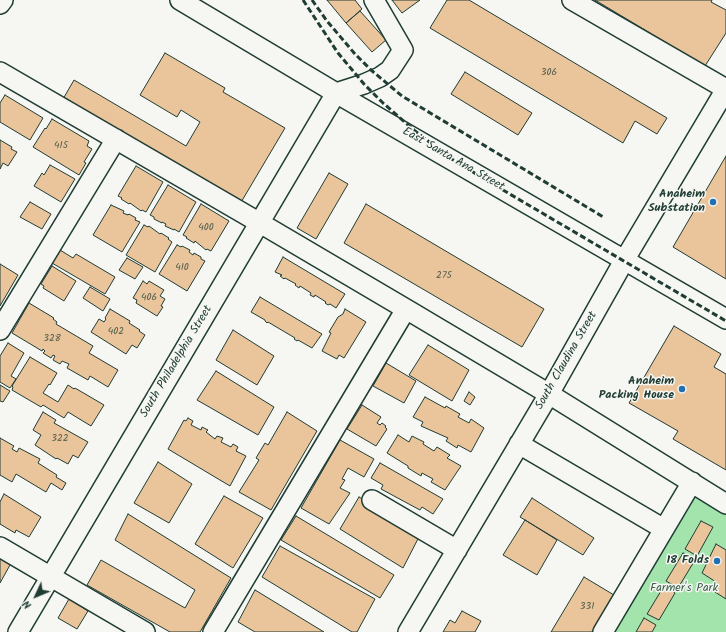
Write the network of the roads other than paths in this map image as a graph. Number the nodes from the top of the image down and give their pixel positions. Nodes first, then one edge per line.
1 (2, 0) edge
2 (180, 0) edge
3 (374, 0) edge
4 (572, 0) edge
5 (0, 4) edge
6 (0, 72) edge
7 (726, 89) edge
8 (336, 93) junction
9 (116, 139) junction
10 (260, 223) junction
11 (625, 259) junction
12 (406, 309) junction
13 (726, 319) edge
14 (0, 330) edge
15 (549, 394) junction
16 (519, 444) junction
17 (692, 482) junction
18 (372, 500) dead end
19 (726, 504) edge
20 (664, 529) junction
21 (0, 547) edge
22 (457, 550) junction
23 (50, 578) junction
24 (18, 632) edge
25 (145, 632) edge
26 (213, 632) edge
27 (408, 632) edge
28 (603, 632) edge

1 - 5 street
2 - 8 street, East Santa Ana Street
3 - 8 street
4 - 7 street
6 - 9 street
7 - 11 street, South Claudina Street
8 - 10 street, South Philadelphia Street
8 - 11 street, East Santa Ana Street
9 - 10 street
9 - 14 street
10 - 12 street
10 - 23 street, South Philadelphia Street
11 - 13 street, East Santa Ana Street
11 - 15 street, South Claudina Street
12 - 15 street
12 - 26 street
15 - 16 street, South Claudina Street
15 - 17 street
16 - 20 street
16 - 22 street, South Claudina Street
17 - 19 street
17 - 20 street
18 - 22 street
20 - 28 street
21 - 23 street
22 - 27 street, South Claudina Street
23 - 24 street, South Philadelphia Street
23 - 25 street

